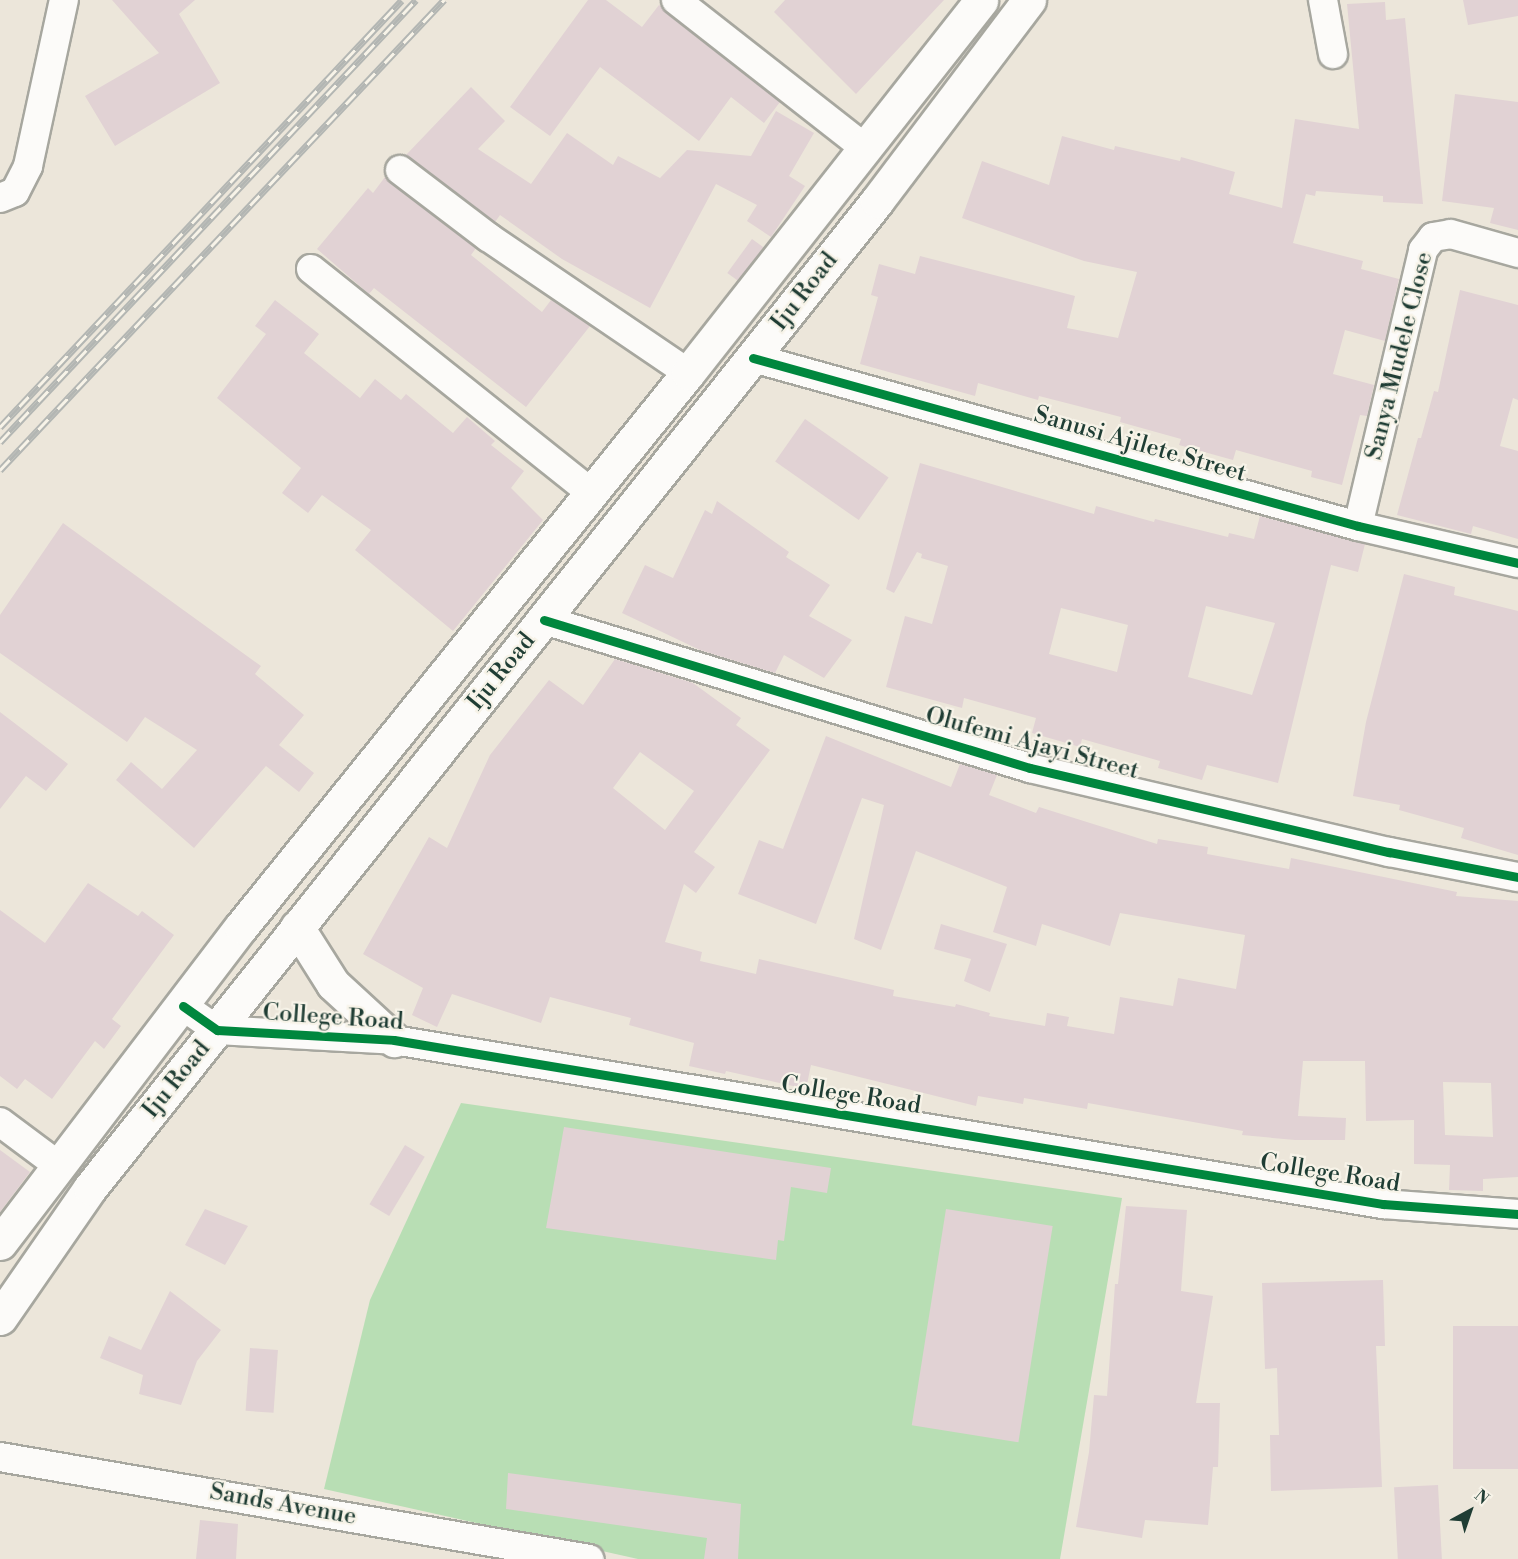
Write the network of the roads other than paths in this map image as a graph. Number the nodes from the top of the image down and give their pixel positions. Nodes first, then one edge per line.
1 (64, 0) edge
2 (676, 0) edge
3 (981, 0) edge
4 (1029, 0) edge
5 (1323, 0) edge
6 (1333, 54) dead end
7 (866, 149) junction
8 (400, 170) dead end
9 (0, 198) edge
10 (1518, 253) edge
11 (311, 269) dead end
12 (753, 358) junction
13 (688, 373) junction
14 (590, 492) junction
15 (1358, 525) junction
16 (1518, 563) edge
17 (544, 620) junction
18 (1518, 877) edge
19 (297, 927) junction
20 (183, 1006) junction
21 (218, 1030) junction
22 (394, 1040) junction
23 (0, 1122) edge
24 (59, 1166) junction
25 (1518, 1214) edge
26 (0, 1243) edge
27 (0, 1318) edge
28 (0, 1457) edge
29 (573, 1558) edge

1 - 9 street
2 - 7 street
3 - 7 main road, Iju Road
4 - 12 main road, Iju Road
5 - 6 street
7 - 13 main road, Iju Road
8 - 13 street
10 - 15 street, Sanya Mudele Close
11 - 14 street
12 - 15 street, Sanusi Ajilete Street
12 - 17 main road, Iju Road
13 - 14 main road, Iju Road
14 - 20 main road, Iju Road
15 - 16 street, Sanusi Ajilete Street
17 - 18 street, Olufemi Ajayi Street
17 - 19 main road, Iju Road
19 - 21 main road, Iju Road
19 - 22 main road
20 - 21 street
20 - 24 main road, Iju Road
21 - 22 street, College Road
21 - 27 main road, Iju Road
22 - 25 street, College Road
23 - 24 street
24 - 26 main road, Iju Road
28 - 29 street, Sands Avenue

